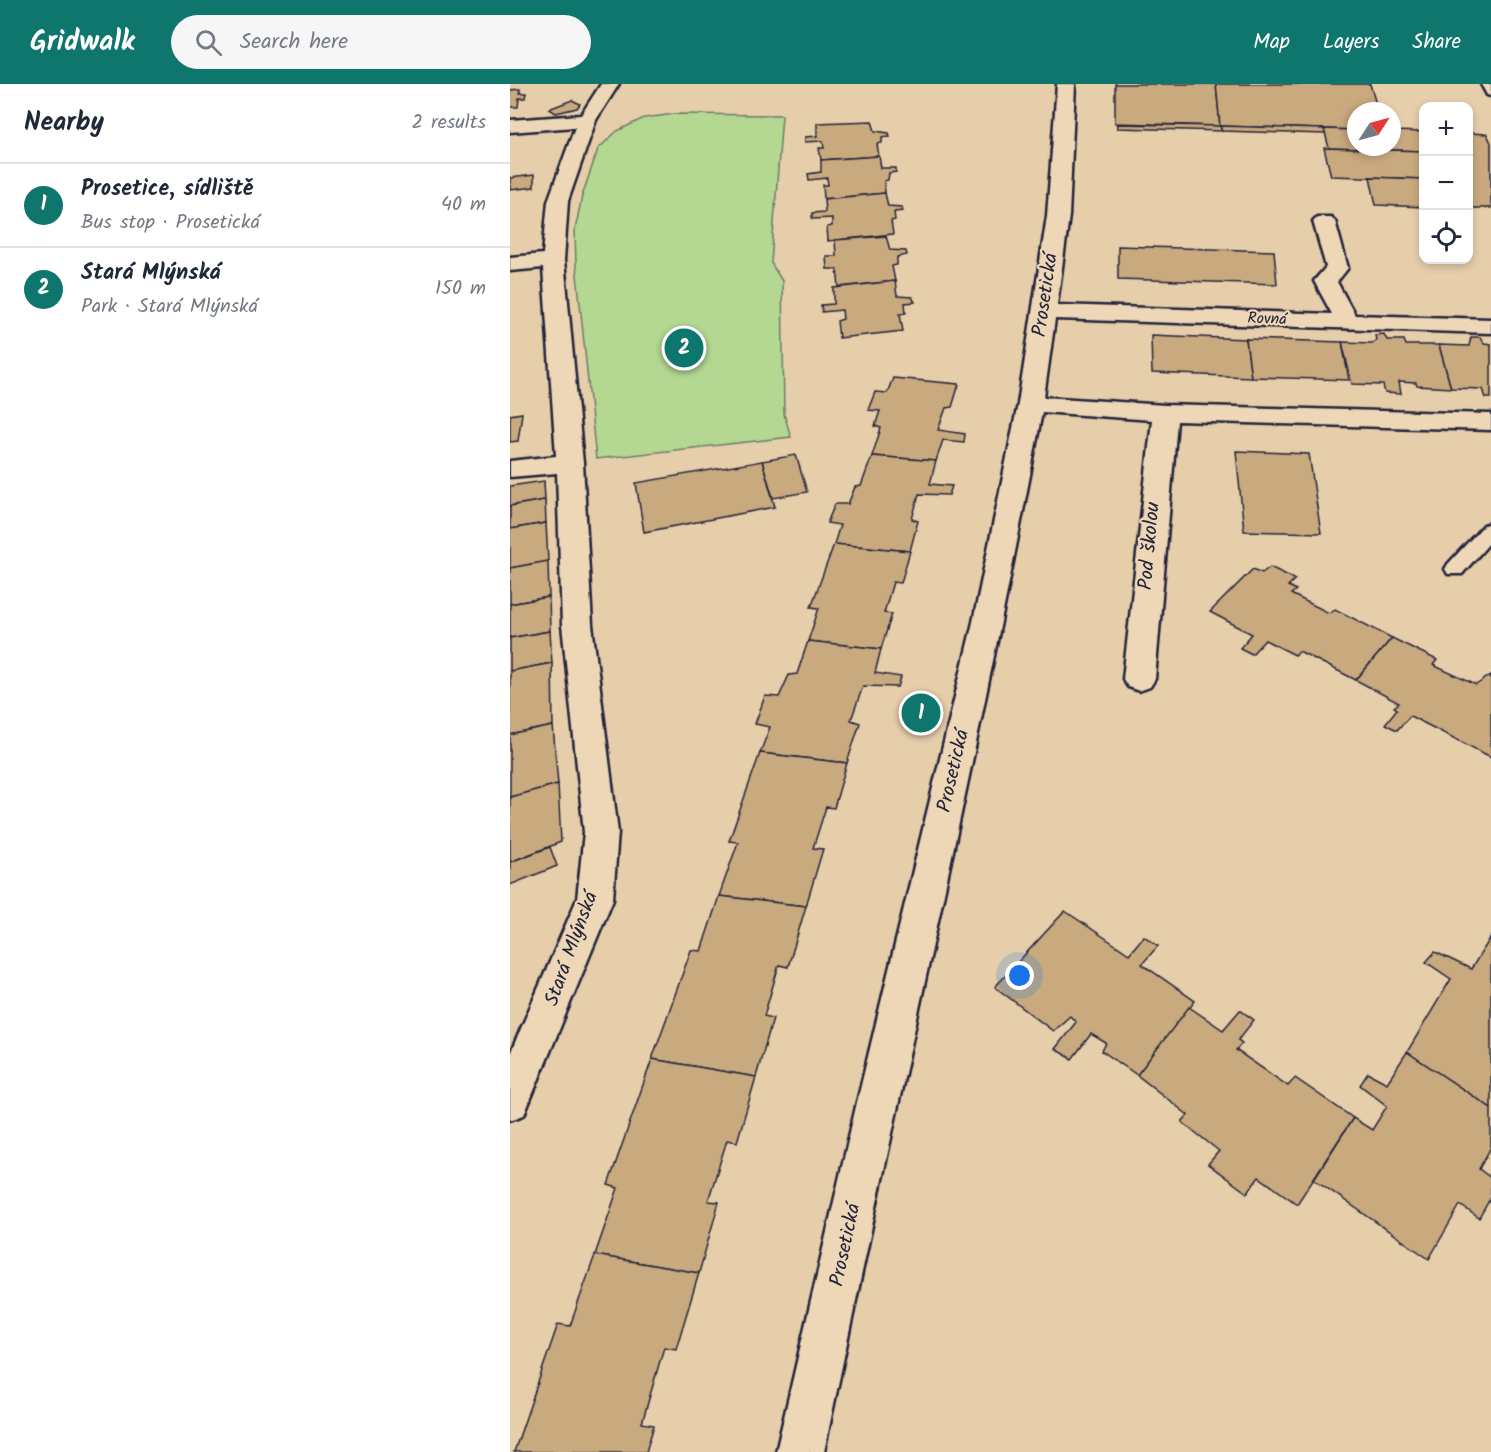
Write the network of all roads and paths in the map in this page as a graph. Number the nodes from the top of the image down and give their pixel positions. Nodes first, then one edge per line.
1 (610, 84) edge
2 (1066, 84) edge
3 (1487, 84) edge
4 (1491, 92) edge
5 (587, 120) junction
6 (510, 126) edge
7 (1324, 220) dead end
8 (553, 260) junction
9 (510, 264) edge
10 (1043, 312) junction
11 (1347, 321) junction
12 (1491, 326) edge
13 (1031, 404) junction
14 (1165, 413) junction
15 (1491, 422) edge
16 (570, 463) junction
17 (510, 469) edge
18 (1491, 529) edge
19 (1455, 569) dead end
20 (1138, 679) dead end
21 (510, 1101) edge
22 (800, 1452) edge

1 - 5 street, Stará Mlýnská
2 - 10 street, Prosetická
3 - 4 lane
5 - 6 street
5 - 8 street, Stará Mlýnská
7 - 11 street
8 - 9 street
8 - 16 street, Stará Mlýnská
10 - 11 street, Rovná
10 - 13 street, Prosetická
11 - 12 street, Rovná
13 - 14 street
13 - 22 street, Prosetická
14 - 15 street
14 - 20 street, Pod školou
16 - 17 street
16 - 21 street, Stará Mlýnská
18 - 19 lane

